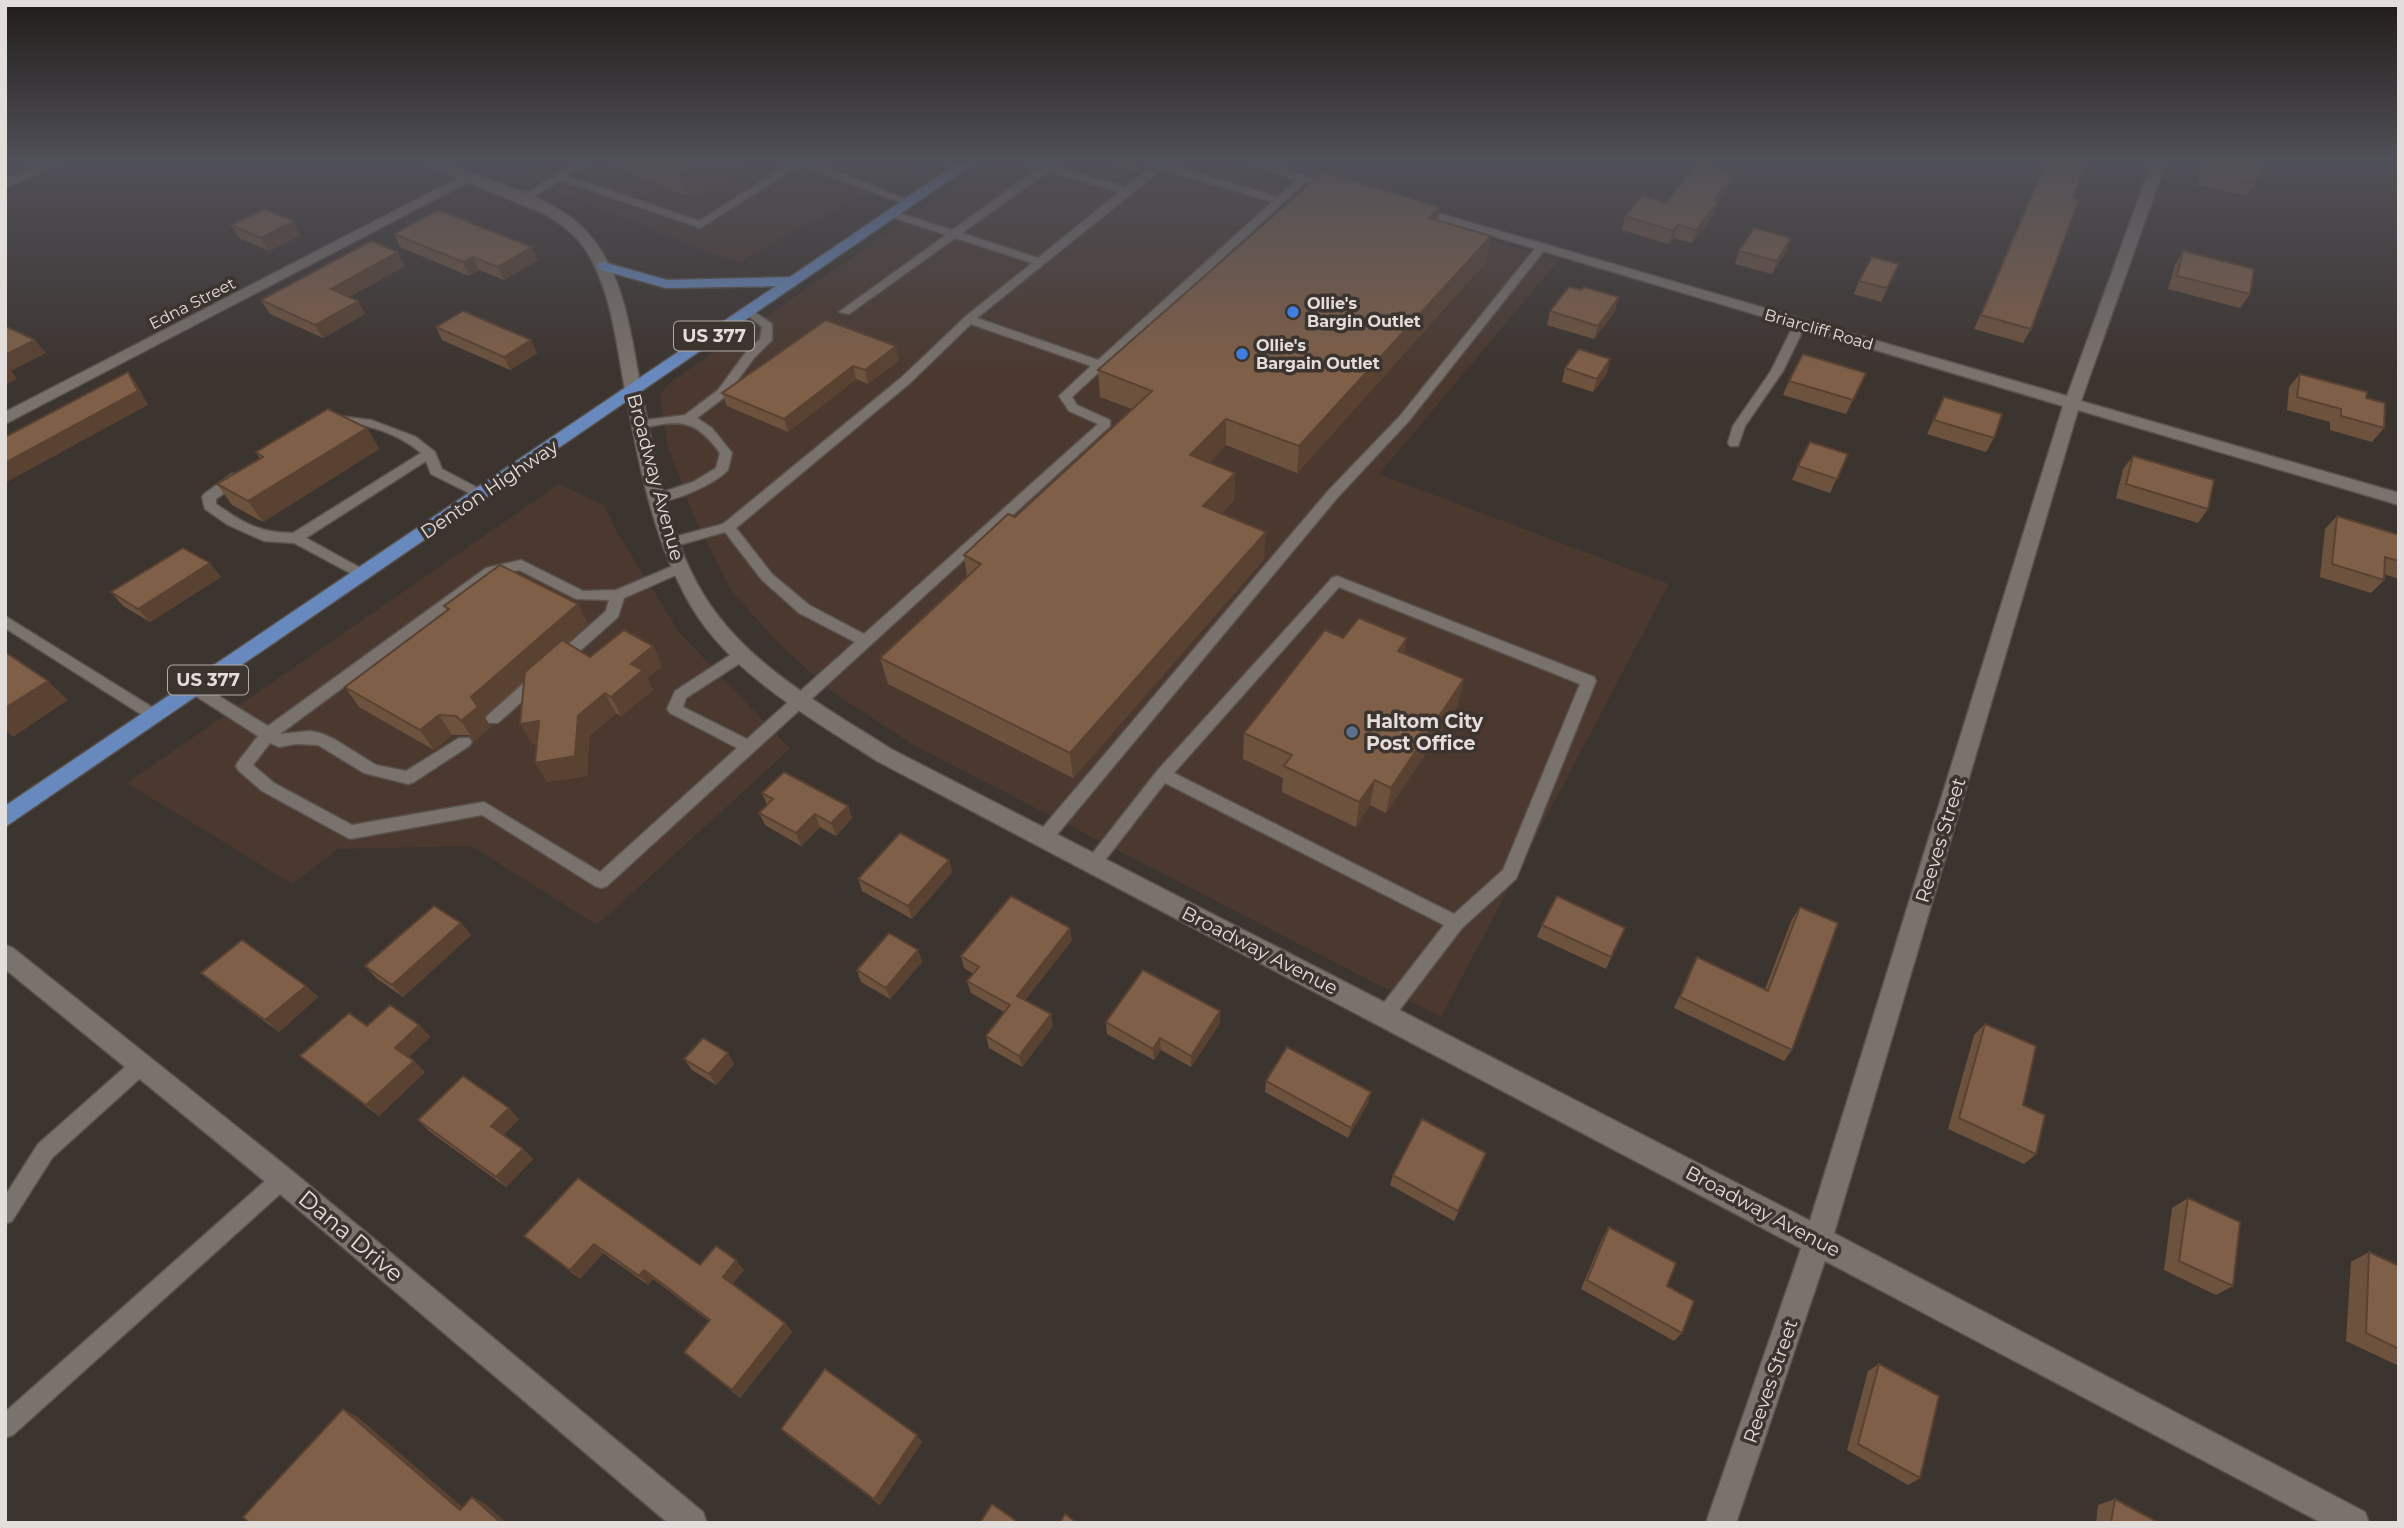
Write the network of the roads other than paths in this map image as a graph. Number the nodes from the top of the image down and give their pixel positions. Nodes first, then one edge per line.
1 (368, 230) edge
2 (576, 230) edge
3 (868, 230) edge
4 (943, 230) edge
5 (959, 230) edge
6 (1077, 230) edge
7 (1248, 230) edge
8 (1482, 230) edge
9 (2136, 230) edge
10 (954, 234) junction
11 (1541, 248) junction
12 (1038, 261) junction
13 (603, 266) junction
14 (793, 281) junction
15 (750, 312) junction
16 (845, 312) dead end
17 (969, 319) junction
18 (1800, 324) junction
19 (1101, 365) junction
20 (633, 391) junction
21 (2072, 404) junction
22 (689, 418) junction
23 (5, 419) edge
24 (642, 424) junction
25 (316, 430) edge
26 (1734, 443) dead end
27 (429, 454) junction
28 (248, 471) edge
29 (482, 494) junction
30 (659, 499) junction
31 (2399, 499) edge
32 (728, 527) junction
33 (296, 538) junction
34 (672, 542) junction
35 (680, 568) junction
36 (363, 575) junction
37 (618, 595) junction
38 (5, 621) edge
39 (866, 640) junction
40 (743, 654) junction
41 (196, 689) junction
42 (800, 699) junction
43 (155, 716) junction
44 (493, 719) dead end
45 (268, 734) junction
46 (464, 742) edge
47 (748, 747) junction
48 (1163, 775) junction
49 (5, 818) edge
50 (1044, 838) junction
51 (1093, 863) junction
52 (1456, 923) junction
53 (5, 955) edge
54 (1385, 1015) junction
55 (141, 1065) junction
56 (282, 1179) junction
57 (5, 1214) edge
58 (1818, 1240) junction
59 (5, 1427) edge
60 (692, 1523) edge
61 (1721, 1523) edge
62 (2354, 1523) edge

1 - 23 street, Edna Street
2 - 13 street, Broadway Avenue
3 - 14 main road, Denton Highway / US 377
4 - 10 lane
5 - 10 lane
6 - 12 lane
7 - 19 lane
8 - 11 street, Briarcliff Road
9 - 21 street, Reeves Street
10 - 12 lane
10 - 16 lane
11 - 18 street, Briarcliff Road
11 - 50 lane
12 - 17 lane
13 - 14 main road
13 - 20 street, Broadway Avenue
14 - 15 main road, Denton Highway / US 377
15 - 20 main road, Denton Highway / US 377
15 - 22 lane
17 - 19 lane
17 - 32 lane
18 - 21 street, Briarcliff Road
18 - 26 lane
19 - 39 lane
20 - 24 street, Broadway Avenue
20 - 29 main road, Denton Highway / US 377
21 - 31 street, Briarcliff Road
21 - 58 street, Reeves Street
22 - 24 lane
22 - 30 lane
24 - 30 street, Broadway Avenue
25 - 27 lane
27 - 29 lane
27 - 33 lane
28 - 33 lane
29 - 36 main road, Denton Highway / US 377
30 - 34 street, Broadway Avenue
32 - 34 lane
32 - 39 lane
33 - 36 lane
34 - 35 street, Broadway Avenue
35 - 37 lane
35 - 40 street, Broadway Avenue
36 - 41 main road, Denton Highway / US 377
37 - 44 lane
37 - 45 lane
38 - 43 lane
39 - 42 lane
40 - 42 street, Broadway Avenue
40 - 47 lane
41 - 43 main road, Denton Highway / US 377
41 - 45 lane
42 - 47 lane
42 - 50 street, Broadway Avenue
43 - 49 main road, Denton Highway / US 377
45 - 46 lane
45 - 47 lane
48 - 51 lane
48 - 52 lane
48 - 52 lane
50 - 51 street, Broadway Avenue
51 - 54 street, Broadway Avenue
52 - 54 lane
53 - 55 street, Dana Drive
54 - 58 street, Broadway Avenue
55 - 56 street, Dana Drive
55 - 57 lane
56 - 59 lane
56 - 60 street, Dana Drive
58 - 61 street, Reeves Street
58 - 62 street, Broadway Avenue

